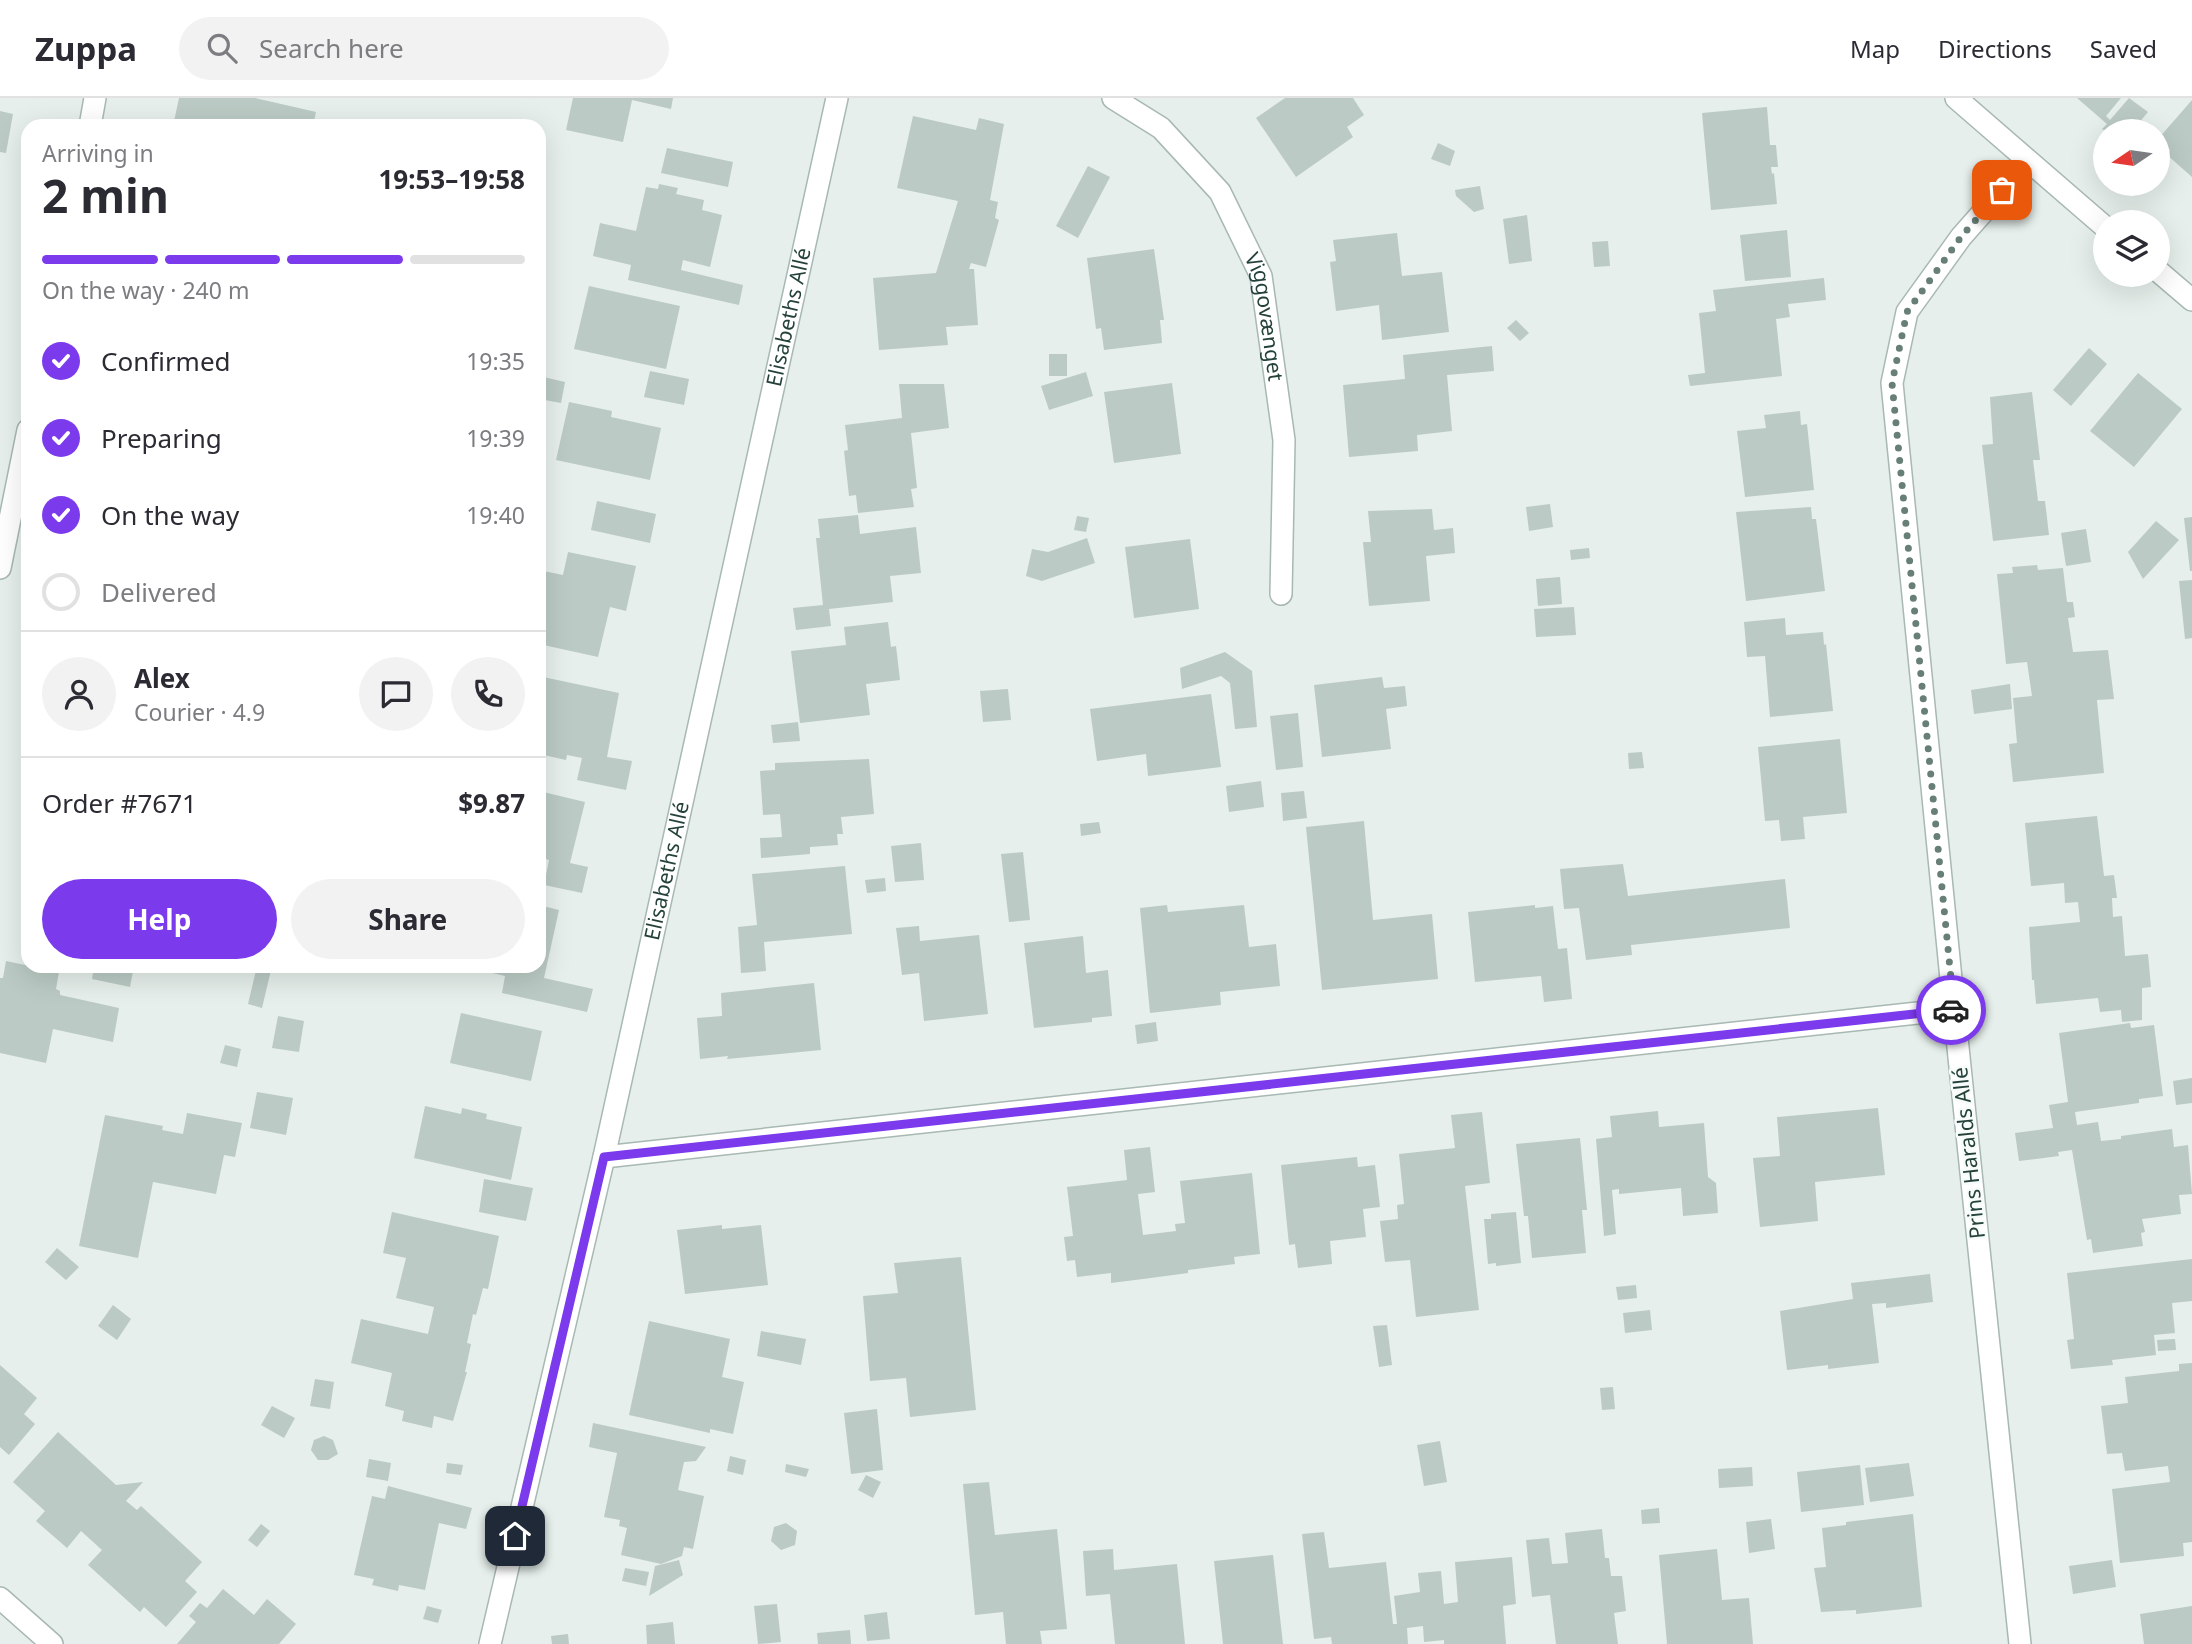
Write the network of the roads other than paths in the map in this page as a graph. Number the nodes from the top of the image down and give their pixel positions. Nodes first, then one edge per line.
1 (96, 98) edge
2 (837, 98) edge
3 (1113, 98) edge
4 (1956, 98) edge
5 (92, 119) edge
6 (2028, 161) junction
7 (2093, 217) edge
8 (2170, 281) edge
9 (2192, 300) edge
10 (21, 464) edge
11 (0, 568) edge
12 (1281, 594) dead end
13 (1954, 1009) junction
14 (604, 1157) junction
15 (0, 1598) edge
16 (52, 1644) edge
17 (490, 1644) edge
18 (2020, 1644) edge

1 - 5 street
2 - 14 street, Elisabeths Allé
3 - 12 street, Viggovænget
4 - 6 street
6 - 7 street
6 - 13 street, Prins Haralds Allé
8 - 9 street
10 - 11 street
13 - 14 street
13 - 18 street, Prins Haralds Allé
14 - 17 street, Elisabeths Allé
15 - 16 street

